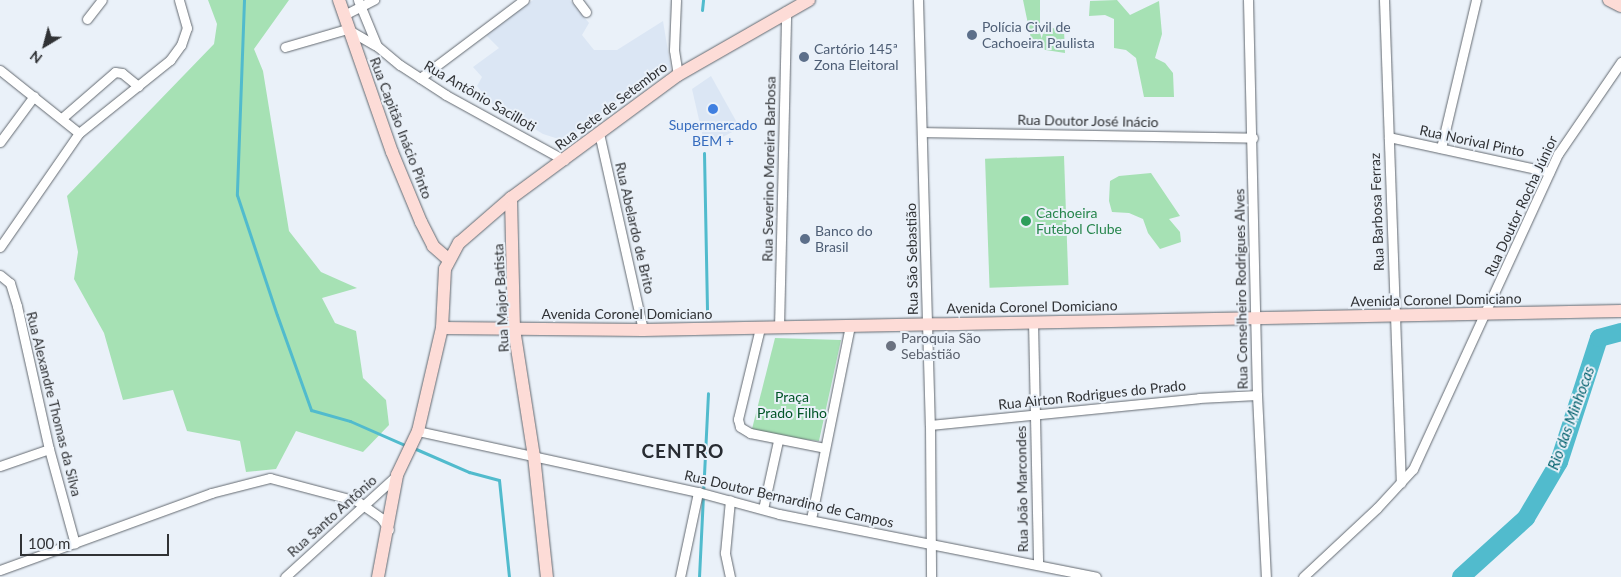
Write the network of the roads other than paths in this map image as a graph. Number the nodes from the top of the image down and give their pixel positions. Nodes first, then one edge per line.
1 (102, 0) edge
2 (179, 0) edge
3 (339, 0) edge
4 (374, 0) edge
5 (524, 0) edge
6 (577, 0) edge
7 (676, 0) edge
8 (809, 0) edge
9 (918, 0) edge
10 (1248, 0) edge
11 (1384, 0) edge
12 (1476, 0) edge
13 (1610, 0) edge
14 (360, 4) edge
15 (787, 4) edge
16 (1621, 6) edge
17 (586, 12) dead end
18 (344, 14) junction
19 (87, 18) dead end
20 (347, 29) junction
21 (377, 46) junction
22 (285, 47) dead end
23 (1621, 62) edge
24 (0, 70) edge
25 (678, 75) junction
26 (420, 78) junction
27 (138, 86) junction
28 (34, 96) junction
29 (62, 118) junction
30 (600, 132) junction
31 (922, 132) junction
32 (79, 133) junction
33 (1389, 137) junction
34 (1253, 138) junction
35 (0, 142) edge
36 (1441, 148) junction
37 (564, 160) junction
38 (1549, 172) junction
39 (511, 198) junction
40 (0, 247) edge
41 (448, 259) junction
42 (1, 272) edge
43 (1621, 311) edge
44 (1394, 315) junction
45 (1486, 315) junction
46 (1256, 320) junction
47 (1033, 321) junction
48 (927, 323) junction
49 (850, 326) junction
50 (442, 328) junction
51 (514, 328) junction
52 (760, 328) junction
53 (779, 328) junction
54 (643, 330) junction
55 (1257, 395) junction
56 (1034, 414) junction
57 (930, 425) junction
58 (418, 431) junction
59 (778, 441) junction
60 (825, 448) junction
61 (49, 450) junction
62 (534, 456) junction
63 (0, 466) edge
64 (397, 475) junction
65 (1401, 483) junction
66 (698, 492) junction
67 (730, 500) junction
68 (365, 506) junction
69 (763, 509) junction
70 (811, 519) junction
71 (390, 530) junction
72 (75, 544) junction
73 (930, 545) junction
74 (1038, 565) junction
75 (0, 570) edge
76 (285, 577) edge
77 (378, 577) edge
78 (547, 577) edge
79 (680, 577) edge
80 (730, 577) edge
81 (931, 577) edge
82 (1096, 577) edge
83 (1266, 577) edge
84 (1303, 577) edge

1 - 19 street
2 - 27 street
3 - 18 street, Rua Capitão Inácio Pinto
4 - 14 street
5 - 26 street
6 - 17 street
7 - 25 street
8 - 15 street, Rua Sete de Setembro
9 - 31 street, Rua São Sebastião
10 - 34 street, Rua Conselheiro Rodrigues Alves
11 - 33 street, Rua Barbosa Ferraz
12 - 36 street
13 - 16 street
14 - 18 street
14 - 21 street
15 - 25 street, Rua Sete de Setembro
15 - 53 street, Rua Severino Moreira Barbosa
18 - 20 street, Rua Capitão Inácio Pinto
20 - 21 street, Rua Antônio Sacilloti
20 - 22 street
20 - 41 street, Rua Capitão Inácio Pinto
21 - 26 street, Rua Antônio Sacilloti
23 - 38 street, Rua Doutor Rocha Júnior
24 - 28 street
25 - 30 street, Rua Sete de Setembro
26 - 37 street, Rua Antônio Sacilloti
27 - 29 street
27 - 32 street
28 - 29 street
28 - 35 street
29 - 32 street
30 - 37 street, Rua Sete de Setembro
30 - 54 street, Rua Abelardo de Brito
31 - 34 street, Rua Doutor José Inácio
31 - 48 street, Rua São Sebastião
32 - 40 street
33 - 36 street, Rua Norival Pinto
33 - 44 street, Rua Barbosa Ferraz
34 - 46 street, Rua Conselheiro Rodrigues Alves
36 - 38 street, Rua Norival Pinto
37 - 39 street, Rua Sete de Setembro
38 - 45 street, Rua Doutor Rocha Júnior
39 - 41 street, Rua Sete de Setembro
39 - 51 street, Rua Major Batista
41 - 50 street
42 - 61 street, Rua Alexandre Thomas da Silva
43 - 45 street, Avenida Coronel Domiciano
44 - 45 street, Avenida Coronel Domiciano
44 - 46 street, Avenida Coronel Domiciano
44 - 65 street, Rua Barbosa Ferraz
45 - 65 street, Rua Doutor Rocha Júnior
46 - 47 street, Avenida Coronel Domiciano
46 - 55 street, Rua Conselheiro Rodrigues Alves
47 - 48 street, Avenida Coronel Domiciano
47 - 56 street, Rua João Marcondes
48 - 49 street, Avenida Coronel Domiciano
48 - 57 street, Rua São Sebastião
49 - 53 street, Avenida Coronel Domiciano
49 - 60 street
50 - 51 street, Avenida Coronel Domiciano
50 - 58 street
51 - 54 street, Avenida Coronel Domiciano
51 - 62 street, Rua Major Batista
52 - 53 street, Avenida Coronel Domiciano
52 - 54 street, Avenida Coronel Domiciano
52 - 59 street
55 - 56 street, Rua Airton Rodrigues do Prado
55 - 83 street, Rua Conselheiro Rodrigues Alves
56 - 57 street, Rua Airton Rodrigues do Prado
56 - 74 street, Rua João Marcondes
57 - 73 street, Rua São Sebastião
58 - 62 street, Rua Doutor Bernardino de Campos
58 - 64 street
59 - 60 street
59 - 69 street
60 - 70 street
61 - 63 street
61 - 72 street, Rua Alexandre Thomas da Silva
62 - 66 street, Rua Doutor Bernardino de Campos
62 - 78 street, Rua Major Batista
64 - 68 street, Rua Santo Antônio
64 - 71 street
65 - 84 street, Rua Doutor Rocha Júnior
66 - 67 street, Rua Doutor Bernardino de Campos
66 - 79 street
67 - 69 street, Rua Doutor Bernardino de Campos
67 - 80 street
68 - 71 street
68 - 72 street
68 - 76 street, Rua Santo Antônio
69 - 70 street, Rua Doutor Bernardino de Campos
70 - 73 street, Rua Doutor Bernardino de Campos
71 - 77 street
72 - 75 street
73 - 74 street, Rua Doutor Bernardino de Campos
73 - 81 street, Rua São Sebastião
74 - 82 street, Rua Doutor Bernardino de Campos

